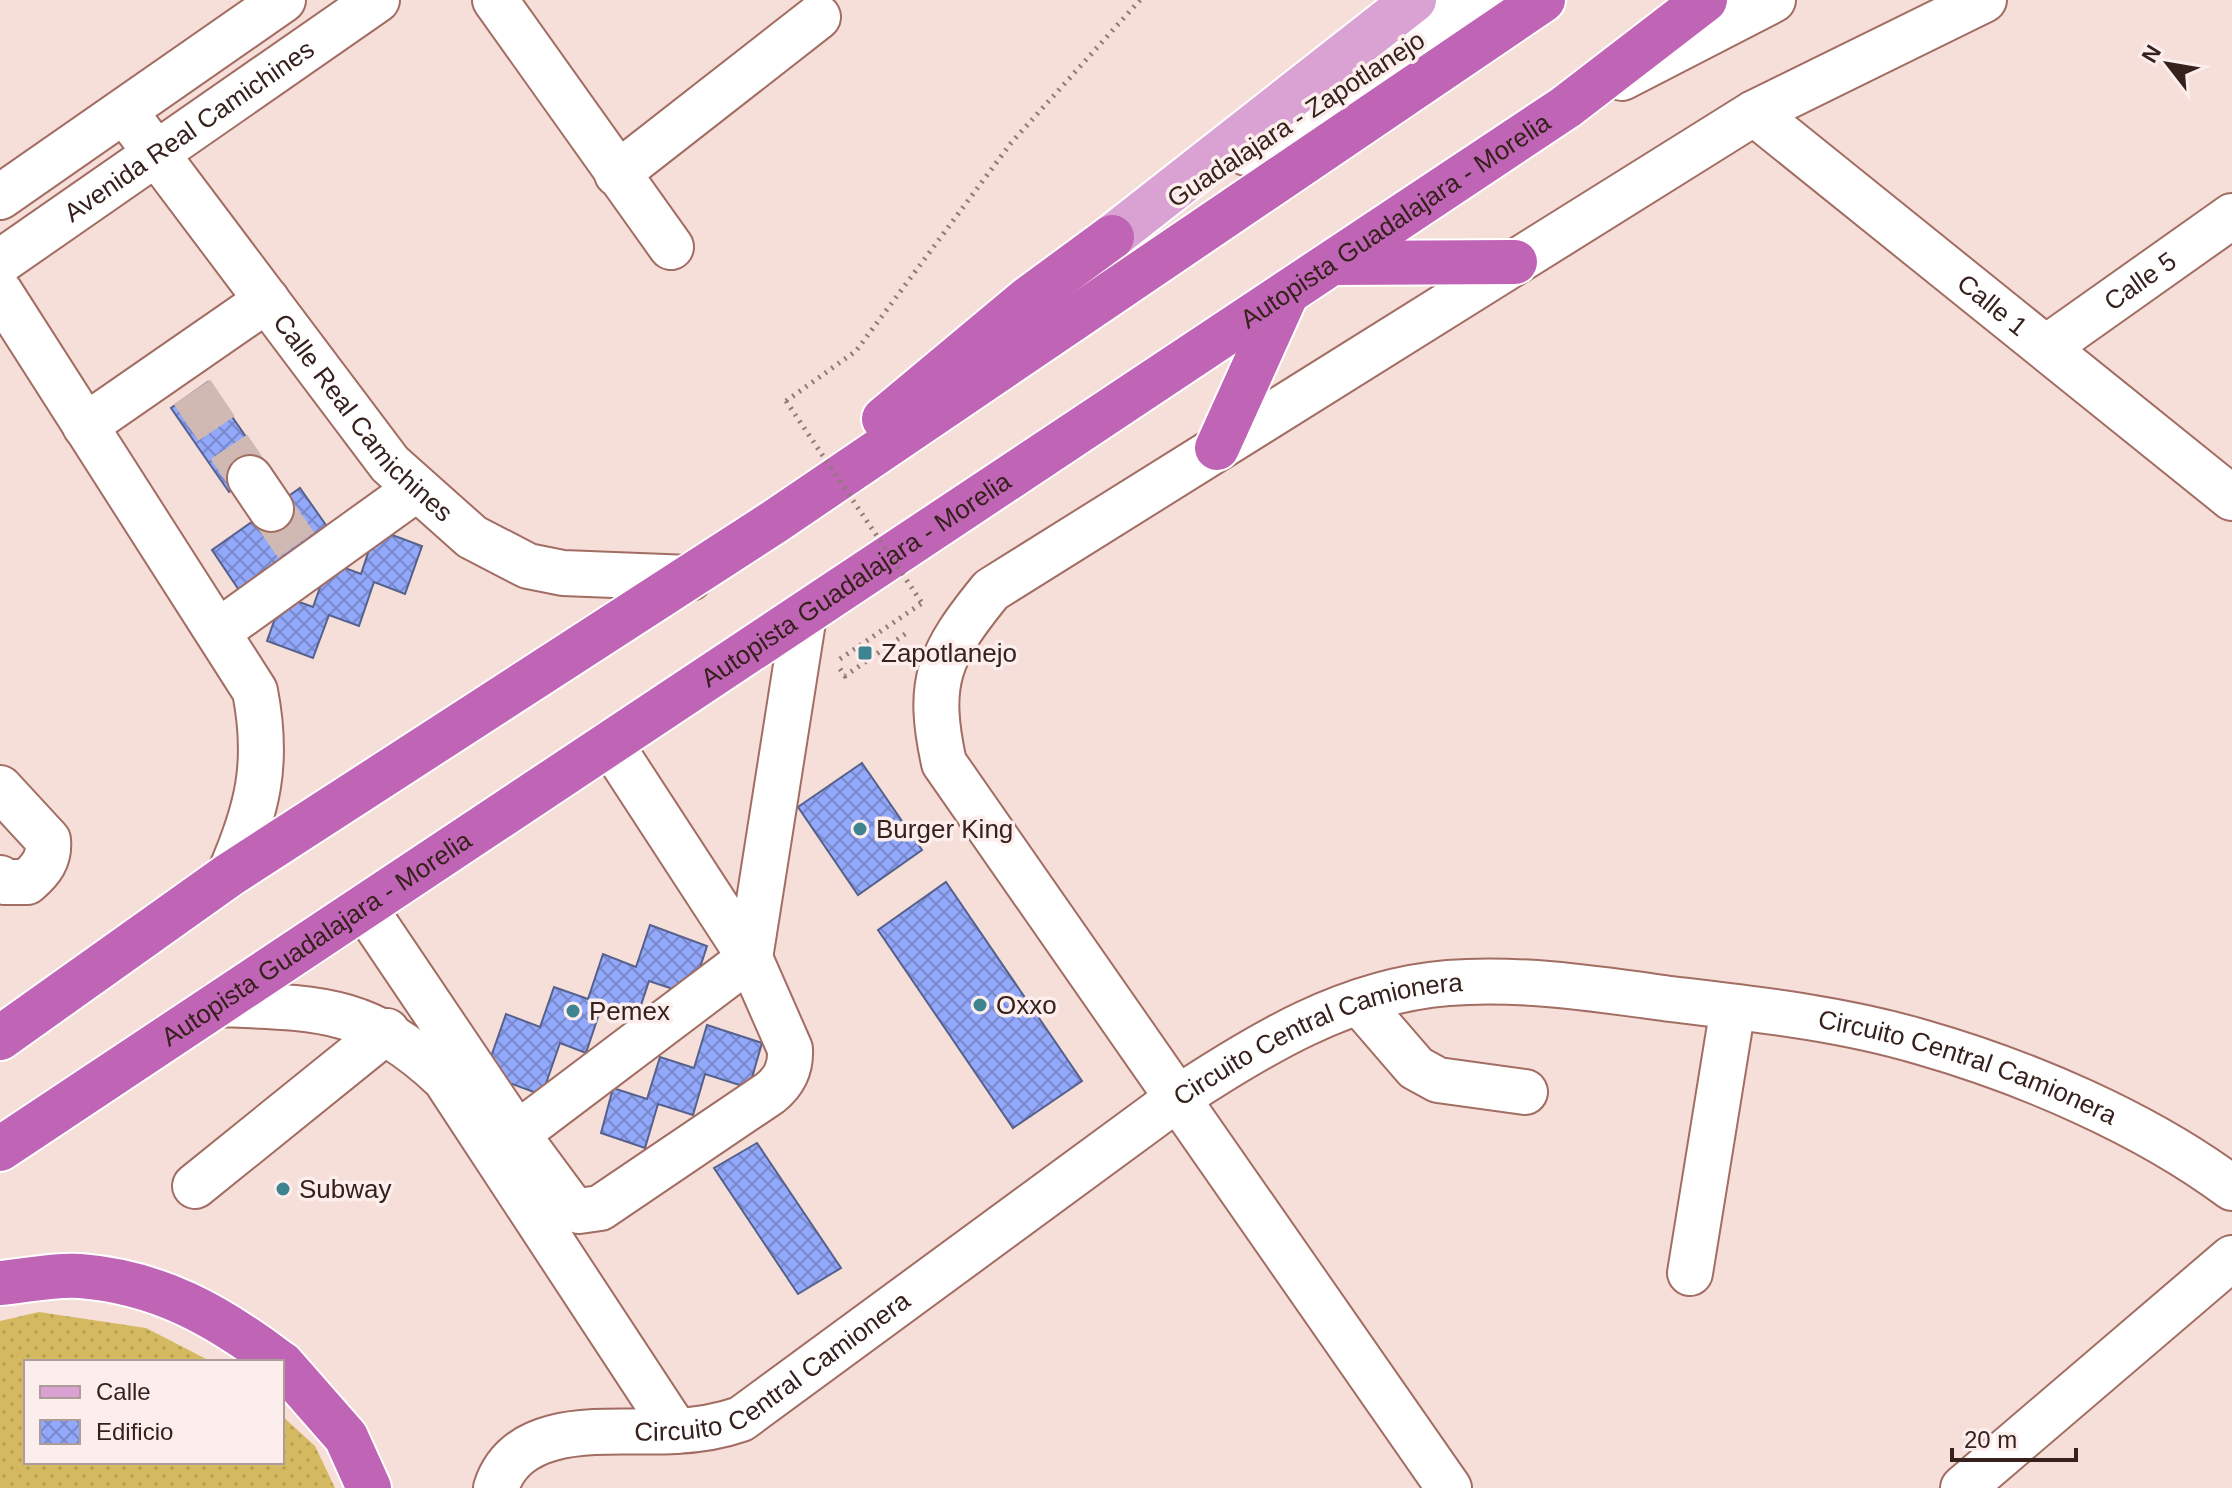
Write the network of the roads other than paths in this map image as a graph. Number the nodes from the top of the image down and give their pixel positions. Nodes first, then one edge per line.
1 (283, 0) edge
2 (377, 0) edge
3 (495, 0) edge
4 (1414, 0) edge
5 (1478, 0) edge
6 (1543, 0) edge
7 (1705, 0) edge
8 (1773, 0) edge
9 (1984, 0) edge
10 (818, 17) dead end
11 (1566, 107) junction
12 (125, 112) junction
13 (1754, 113) junction
14 (157, 155) junction
15 (617, 174) junction
16 (0, 197) edge
17 (2232, 216) edge
18 (1112, 237) junction
19 (671, 247) dead end
20 (0, 262) edge
21 (1515, 262) junction
22 (1333, 263) junction
23 (0, 292) edge
24 (1287, 293) junction
25 (267, 300) junction
26 (2047, 347) junction
27 (85, 426) junction
28 (1217, 448) junction
29 (415, 490) junction
30 (2232, 498) edge
31 (774, 522) junction
32 (690, 578) junction
33 (804, 615) junction
34 (219, 631) junction
35 (610, 743) junction
36 (0, 788) edge
37 (229, 875) junction
38 (0, 878) edge
39 (364, 907) junction
40 (750, 958) junction
41 (1359, 1002) junction
42 (218, 1004) junction
43 (1733, 1007) junction
44 (387, 1031) junction
45 (0, 1038) edge
46 (1525, 1092) dead end
47 (1178, 1098) junction
48 (517, 1134) junction
49 (0, 1149) edge
50 (195, 1186) dead end
51 (2232, 1188) edge
52 (1690, 1273) dead end
53 (2226, 1273) edge
54 (0, 1283) edge
55 (277, 1360) edge
56 (284, 1366) edge
57 (676, 1431) junction
58 (369, 1488) edge
59 (496, 1488) edge
60 (1449, 1488) edge
61 (1963, 1488) edge

1 - 12 street, Avenida Real Camichines
2 - 14 street, Avenida Real Camichines
3 - 15 street
4 - 18 main road
5 - 18 street, Guadalajara - Zapotlanejo
6 - 31 highway
7 - 11 highway, Autopista Guadalajara - Morelia
8 - 11 street
9 - 13 street
10 - 15 street
11 - 22 highway, Autopista Guadalajara - Morelia
12 - 14 street, Calle Real Camichines
12 - 16 street, Avenida Real Camichines
13 - 21 street
13 - 26 street, Calle 1
14 - 20 street, Avenida Real Camichines
14 - 25 street, Calle Real Camichines
15 - 19 street
17 - 26 street, Calle 5
18 - 31 highway
21 - 22 highway
21 - 28 street
22 - 24 highway, Autopista Guadalajara - Morelia
23 - 27 street
24 - 28 highway
24 - 33 highway, Autopista Guadalajara - Morelia
25 - 27 street
25 - 29 street, Calle Real Camichines
26 - 30 street, Calle 1
27 - 34 street
28 - 47 street
29 - 32 street, Calle Real Camichines
29 - 34 street
31 - 32 highway
32 - 37 highway
33 - 35 highway, Autopista Guadalajara - Morelia
33 - 40 street
34 - 37 street
35 - 39 highway, Autopista Guadalajara - Morelia
35 - 40 street
36 - 38 street
37 - 45 highway
39 - 42 highway, Autopista Guadalajara - Morelia
39 - 48 street
40 - 48 street
40 - 48 street
41 - 43 street, Circuito Central Camionera
41 - 46 street
41 - 47 street, Circuito Central Camionera
42 - 44 street
42 - 49 highway, Autopista Guadalajara - Morelia
43 - 51 street, Circuito Central Camionera
43 - 52 street
44 - 50 street
44 - 57 street
47 - 57 street, Circuito Central Camionera
47 - 60 street
53 - 61 street
54 - 55 highway
56 - 58 highway
57 - 59 street, Circuito Central Camionera

